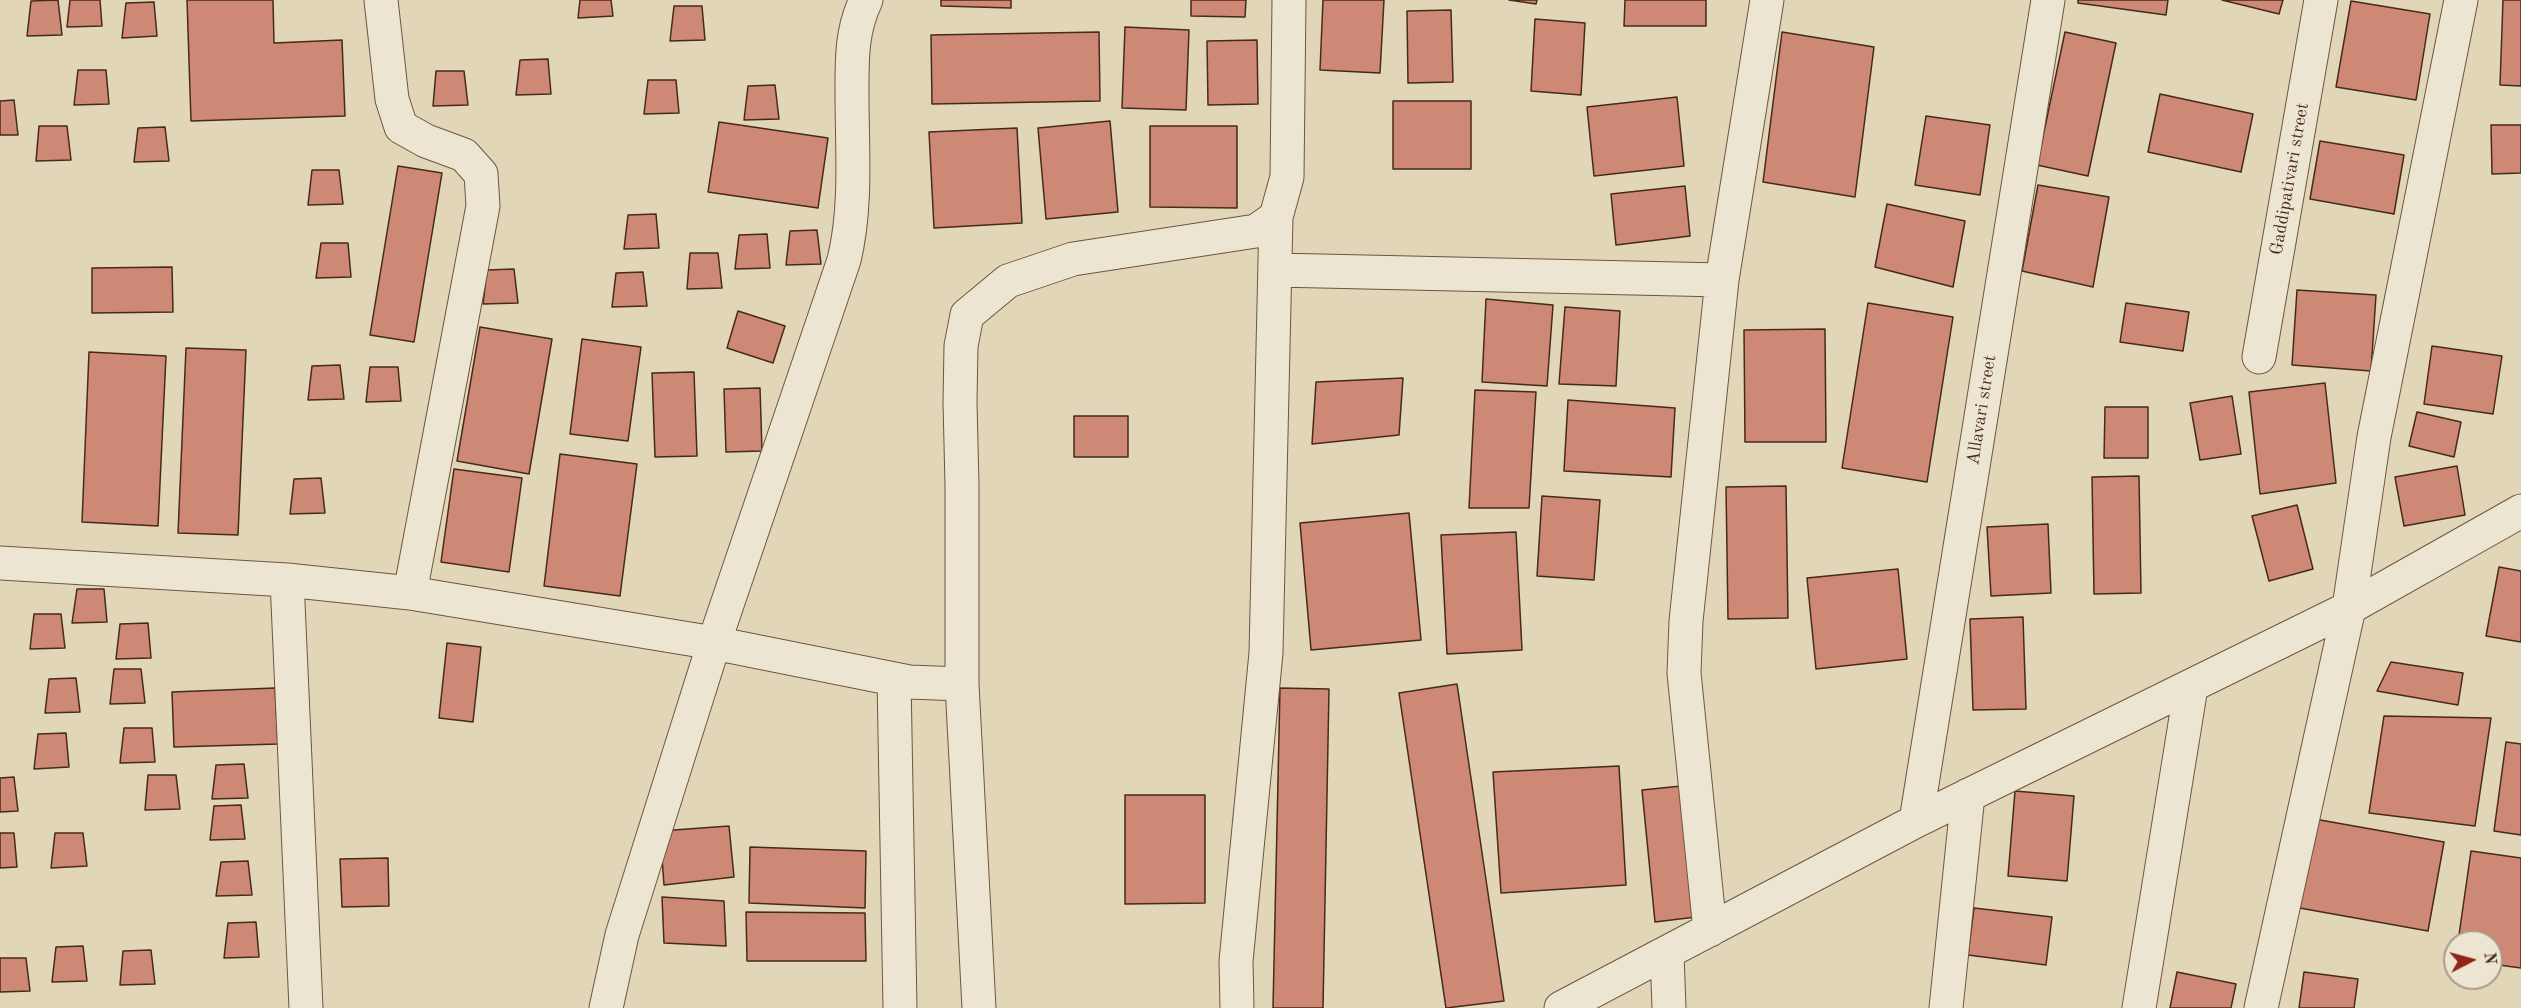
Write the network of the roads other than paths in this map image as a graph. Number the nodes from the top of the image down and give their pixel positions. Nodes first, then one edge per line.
1 (381, 0) edge
2 (866, 0) edge
3 (1289, 0) edge
4 (1767, 0) edge
5 (2048, 0) edge
6 (2321, 0) edge
7 (2461, 0) edge
8 (1276, 217) junction
9 (1276, 270) junction
10 (1722, 280) junction
11 (2259, 357) dead end
12 (2521, 511) edge
13 (0, 563) edge
14 (286, 580) junction
15 (410, 593) junction
16 (2349, 608) junction
17 (714, 643) junction
18 (902, 681) junction
19 (952, 684) junction
20 (2191, 687) junction
21 (1968, 795) junction
22 (1916, 821) junction
23 (1710, 930) junction
24 (1667, 953) junction
25 (306, 1008) edge
26 (606, 1008) edge
27 (900, 1008) edge
28 (979, 1008) edge
29 (1237, 1008) edge
30 (1561, 1008) edge
31 (1669, 1008) edge
32 (1946, 1008) edge
33 (2139, 1008) edge
34 (2261, 1008) edge

1 - 15 street
2 - 17 street
3 - 8 street
4 - 10 street
5 - 22 street, Allavari street
6 - 11 street, Gaddipativari street
7 - 16 street
8 - 9 street
8 - 19 street
9 - 10 street
9 - 29 street
10 - 23 street
12 - 16 street
13 - 14 street
14 - 15 street
14 - 25 street
15 - 17 street
16 - 20 street
16 - 34 street
17 - 18 street
17 - 26 street
18 - 19 street
18 - 27 street
19 - 28 street
20 - 21 street
20 - 33 street
21 - 22 street
21 - 32 street
22 - 23 street
23 - 24 street
24 - 30 street
24 - 31 street

